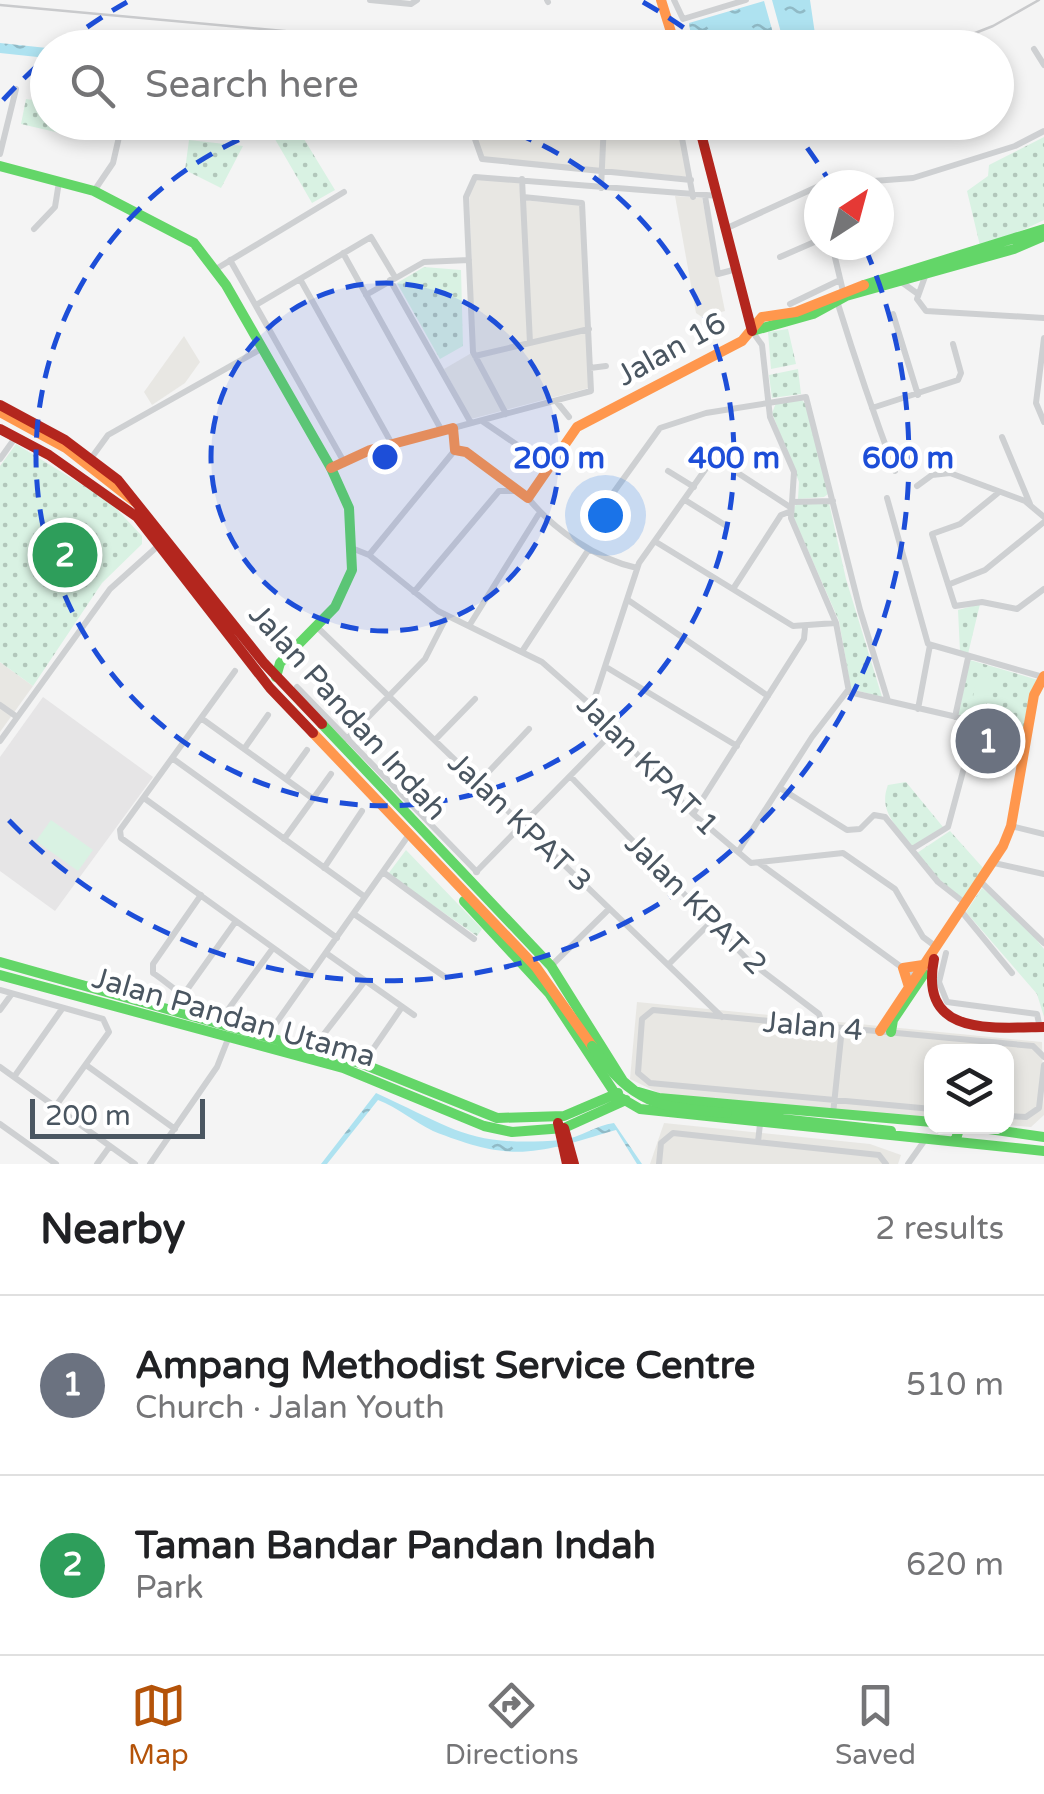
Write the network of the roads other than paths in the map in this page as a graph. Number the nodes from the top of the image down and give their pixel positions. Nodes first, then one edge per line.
1 (370, 0) edge
2 (416, 0) edge
3 (661, 0) edge
4 (674, 0) edge
5 (746, 0) edge
6 (728, 3) edge
7 (671, 30) edge
8 (1039, 52) edge
9 (1044, 65) edge
10 (16, 89) dead end
11 (1044, 131) edge
12 (117, 140) edge
13 (475, 140) edge
14 (603, 140) edge
15 (682, 140) edge
16 (703, 140) edge
17 (0, 154) edge
18 (0, 166) edge
19 (601, 174) junction
20 (522, 179) junction
21 (691, 180) junction
22 (894, 180) edge
23 (60, 181) junction
24 (601, 188) junction
25 (94, 190) junction
26 (344, 192) dead end
27 (804, 193) edge
28 (693, 196) junction
29 (713, 196) junction
30 (523, 197) junction
31 (34, 228) dead end
32 (724, 228) junction
33 (1044, 233) edge
34 (804, 247) edge
35 (343, 253) junction
36 (780, 257) dead end
37 (230, 260) junction
38 (469, 260) junction
39 (835, 260) edge
40 (216, 268) junction
41 (733, 270) junction
42 (926, 270) junction
43 (300, 278) junction
44 (393, 278) junction
45 (900, 281) junction
46 (840, 290) junction
47 (918, 294) junction
48 (366, 295) junction
49 (256, 304) junction
50 (790, 304) dead end
51 (743, 306) junction
52 (894, 314) dead end
53 (762, 317) junction
54 (1044, 318) edge
55 (589, 329) junction
56 (752, 331) junction
57 (1044, 338) edge
58 (530, 343) junction
59 (953, 344) dead end
60 (260, 349) junction
61 (475, 356) junction
62 (606, 366) dead end
63 (590, 368) junction
64 (918, 395) junction
65 (556, 401) junction
66 (767, 401) junction
67 (872, 408) junction
68 (0, 412) edge
69 (506, 414) junction
70 (569, 417) dead end
71 (482, 421) junction
72 (1044, 422) edge
73 (471, 423) junction
74 (0, 429) edge
75 (448, 429) junction
76 (1002, 438) dead end
77 (0, 440) edge
78 (13, 440) junction
79 (392, 444) junction
80 (455, 450) junction
81 (65, 452) junction
82 (0, 458) edge
83 (92, 458) junction
84 (538, 459) dead end
85 (344, 462) junction
86 (331, 468) junction
87 (668, 471) dead end
88 (895, 471) dead end
89 (918, 486) dead end
90 (694, 487) junction
91 (998, 493) junction
92 (523, 494) junction
93 (611, 496) dead end
94 (886, 498) dead end
95 (116, 499) junction
96 (686, 500) junction
97 (834, 501) junction
98 (134, 502) junction
99 (1030, 504) junction
100 (791, 507) junction
101 (540, 512) junction
102 (1044, 520) edge
103 (725, 525) dead end
104 (656, 542) junction
105 (161, 544) junction
106 (354, 549) junction
107 (589, 549) junction
108 (370, 556) junction
109 (636, 568) junction
110 (950, 584) junction
111 (734, 590) junction
112 (1044, 590) edge
113 (414, 592) junction
114 (628, 600) junction
115 (447, 616) junction
116 (836, 622) junction
117 (469, 626) junction
118 (317, 627) junction
119 (805, 629) junction
120 (930, 645) junction
121 (524, 650) junction
122 (968, 658) junction
123 (264, 663) junction
124 (280, 663) junction
125 (606, 666) junction
126 (235, 672) dead end
127 (1044, 676) edge
128 (276, 677) junction
129 (297, 687) dead end
130 (849, 691) junction
131 (390, 696) junction
132 (768, 696) junction
133 (475, 699) dead end
134 (889, 702) junction
135 (0, 705) edge
136 (592, 706) junction
137 (918, 709) junction
138 (268, 715) dead end
139 (17, 718) junction
140 (201, 718) junction
141 (956, 718) junction
142 (976, 723) junction
143 (528, 729) dead end
144 (615, 730) junction
145 (1026, 732) junction
146 (348, 739) junction
147 (436, 740) junction
148 (0, 741) edge
149 (738, 746) junction
150 (244, 749) junction
151 (307, 750) dead end
152 (172, 758) junction
153 (331, 774) dead end
154 (570, 776) junction
155 (286, 780) junction
156 (479, 782) junction
157 (780, 788) junction
158 (144, 798) junction
159 (312, 798) junction
160 (362, 811) dead end
161 (693, 814) junction
162 (522, 825) junction
163 (1011, 826) junction
164 (1044, 834) edge
165 (408, 836) junction
166 (284, 839) junction
167 (912, 849) junction
168 (738, 852) junction
169 (994, 862) junction
170 (759, 863) junction
171 (324, 868) junction
172 (383, 872) junction
173 (1044, 874) edge
174 (468, 880) junction
175 (982, 883) junction
176 (201, 895) junction
177 (365, 898) junction
178 (609, 908) junction
179 (964, 908) junction
180 (354, 914) junction
181 (236, 921) junction
182 (710, 922) junction
183 (337, 938) junction
184 (474, 938) dead end
185 (938, 943) junction
186 (1044, 943) edge
187 (274, 948) junction
188 (326, 953) junction
189 (946, 953) dead end
190 (0, 962) edge
191 (928, 962) junction
192 (670, 964) junction
193 (551, 966) junction
194 (903, 968) junction
195 (1012, 972) dead end
196 (0, 975) edge
197 (311, 975) junction
198 (445, 977) dead end
199 (365, 980) junction
200 (916, 985) junction
201 (0, 990) edge
202 (12, 994) junction
203 (184, 994) junction
204 (931, 1002) junction
205 (402, 1006) junction
206 (0, 1010) edge
207 (62, 1010) junction
208 (414, 1015) dead end
209 (722, 1017) junction
210 (1017, 1026) junction
211 (823, 1027) junction
212 (1042, 1027) edge
213 (842, 1028) junction
214 (886, 1032) junction
215 (228, 1038) junction
216 (320, 1039) dead end
217 (264, 1041) junction
218 (1015, 1045) junction
219 (371, 1052) dead end
220 (1044, 1057) edge
221 (86, 1065) junction
222 (1044, 1065) edge
223 (0, 1067) edge
224 (616, 1069) junction
225 (603, 1076) junction
226 (14, 1077) junction
227 (631, 1088) junction
228 (620, 1098) junction
229 (658, 1098) junction
230 (835, 1099) junction
231 (55, 1107) junction
232 (924, 1107) edge
233 (656, 1113) junction
234 (833, 1114) junction
235 (1014, 1116) edge
236 (924, 1121) edge
237 (0, 1124) edge
238 (760, 1124) junction
239 (175, 1129) junction
240 (1014, 1133) edge
241 (564, 1134) junction
242 (903, 1134) junction
243 (957, 1134) edge
244 (928, 1136) junction
245 (1044, 1137) edge
246 (956, 1139) junction
247 (758, 1142) junction
248 (110, 1146) junction
249 (1044, 1151) edge
250 (912, 1153) junction
251 (56, 1164) edge
252 (98, 1164) edge
253 (135, 1164) edge
254 (150, 1164) edge
255 (570, 1164) edge
256 (659, 1164) edge
257 (886, 1164) edge
258 (908, 1164) edge

1 - 2 street
3 - 7 main road
4 - 6 street
5 - 6 street
8 - 9 street
10 - 17 street
11 - 22 street
12 - 25 street
13 - 19 street
14 - 19 street
15 - 21 street
16 - 29 main road
18 - 23 main road
19 - 21 street
19 - 24 street
20 - 24 street
20 - 30 street
20 - 38 street
21 - 28 street
23 - 25 main road
23 - 31 street
24 - 28 street
25 - 40 main road
26 - 37 street
27 - 32 street
28 - 29 street
29 - 32 main road
29 - 41 street
30 - 55 street
30 - 58 street
32 - 41 main road
33 - 42 main road
34 - 36 street
35 - 43 street
35 - 44 street
35 - 48 street
37 - 40 street
37 - 49 street
38 - 44 street
38 - 61 street
39 - 46 street
40 - 60 main road
41 - 51 main road
42 - 45 main road
42 - 46 main road
42 - 47 street
43 - 49 street
43 - 79 street
44 - 48 street
44 - 73 street
45 - 46 main road
45 - 47 street
46 - 50 street
46 - 53 main road
46 - 56 main road
46 - 67 street
47 - 54 street
48 - 75 street
49 - 85 street
51 - 53 main road
51 - 56 main road
52 - 64 street
53 - 56 main road
55 - 58 street
55 - 63 street
56 - 66 street, Jalan 16
56 - 92 main road, Jalan 16
57 - 72 street
58 - 61 street
59 - 64 street
60 - 83 street
60 - 86 main road
61 - 69 street
62 - 63 street
63 - 65 street
64 - 67 street
65 - 69 street
65 - 70 street
66 - 93 street
66 - 97 street
66 - 100 street, Jalan 16
67 - 88 street
68 - 81 main road
68 - 83 main road, Jalan Pandan Indah
69 - 71 street
71 - 73 street
71 - 84 street
73 - 75 street
74 - 78 main road, Jalan Pandan Indah
75 - 79 main road
75 - 80 main road
76 - 99 street
77 - 78 street
78 - 82 street
78 - 95 main road, Jalan Pandan Indah
79 - 85 main road
80 - 92 main road
80 - 108 street
81 - 95 main road
81 - 98 main road
83 - 98 main road, Jalan Pandan Indah
85 - 86 main road
86 - 106 main road
87 - 90 street
89 - 91 street
90 - 96 street
90 - 100 street
91 - 99 street
91 - 110 street
92 - 101 street
92 - 113 street, Jalan 16
94 - 120 street
95 - 105 main road, Jalan Pandan Indah
96 - 103 street
96 - 104 street
97 - 100 street
97 - 134 street
98 - 123 main road, Jalan Pandan Indah
99 - 102 street
100 - 111 street
100 - 116 street, Jalan 16
101 - 107 street
101 - 117 street
102 - 110 street
104 - 109 street
104 - 111 street
105 - 139 street
105 - 165 main road, Jalan Pandan Indah
106 - 108 street, Jalan KPAT 1
106 - 118 main road
107 - 109 street
107 - 121 street
108 - 113 street, Jalan KPAT 1
109 - 114 street
110 - 112 street
111 - 119 street
113 - 115 street, Jalan KPAT 1
114 - 125 street
114 - 132 street
115 - 117 street, Jalan KPAT 1
115 - 131 street
116 - 119 street
116 - 130 street, Jalan 16
117 - 121 street, Jalan KPAT 1
118 - 124 main road
118 - 131 street, Jalan KPAT 3
119 - 132 street
120 - 122 street
120 - 137 street
121 - 136 street, Jalan KPAT 1
122 - 127 street
122 - 141 street
123 - 124 main road
123 - 128 main road, Jalan Pandan Indah
124 - 128 main road
125 - 136 street
125 - 149 street
126 - 140 street
127 - 145 main road
128 - 174 main road, Jalan Pandan Indah
129 - 146 street
130 - 134 street
130 - 157 street
131 - 146 street
131 - 147 street, Jalan KPAT 3
132 - 149 street
133 - 147 street
134 - 137 street
135 - 139 street
136 - 144 street, Jalan KPAT 1
137 - 141 street
138 - 150 street
139 - 148 street
140 - 150 street
140 - 152 street
141 - 142 street
142 - 145 street
142 - 167 street
143 - 156 street
144 - 154 street
144 - 161 street, Jalan KPAT 1
145 - 163 main road
146 - 174 street
147 - 156 street, Jalan KPAT 3
149 - 161 street
150 - 155 street
151 - 155 street
152 - 158 street
152 - 166 street
153 - 159 street
154 - 162 street
154 - 182 street, Jalan KPAT 2
155 - 159 street
156 - 162 street, Jalan KPAT 3
157 - 167 street
157 - 168 street
158 - 176 street
158 - 183 street
159 - 166 street
160 - 171 street
161 - 168 street, Jalan KPAT 1
162 - 174 street
162 - 178 street, Jalan KPAT 3
163 - 164 street
163 - 169 main road
165 - 172 street
165 - 174 main road, Jalan Pandan Indah
166 - 171 street
167 - 179 street
168 - 170 street, Jalan KPAT 1
169 - 173 street
169 - 175 main road
170 - 185 street
170 - 194 street, Jalan KPAT 1
171 - 177 street
172 - 177 street
172 - 184 street
174 - 193 main road, Jalan Pandan Indah
174 - 225 main road, Jalan Pandan Indah
174 - 242 main road, bridge
175 - 179 main road
175 - 186 street
176 - 181 street
176 - 203 street
177 - 180 street
178 - 192 street, Jalan KPAT 3
178 - 193 street
179 - 185 main road
179 - 195 street
180 - 183 street
180 - 198 street
181 - 187 street
181 - 203 street
182 - 192 street
182 - 211 street, Jalan KPAT 2
183 - 188 street
185 - 191 main road
187 - 197 street
187 - 203 street
188 - 197 street
188 - 199 street
189 - 212 street
190 - 217 main road, Jalan Pandan Utama
191 - 194 main road
191 - 200 main road
192 - 209 street, Jalan KPAT 3
193 - 224 main road, Jalan Pandan Indah
194 - 200 main road
196 - 215 main road, Jalan Pandan Utama
197 - 217 street
199 - 205 street
199 - 216 street
200 - 204 main road
200 - 204 main road
200 - 214 main road
201 - 202 street
202 - 206 street
202 - 207 street
204 - 210 main road
205 - 208 street
205 - 219 street
207 - 221 street
207 - 226 street
209 - 211 street, Jalan 4
209 - 230 street, Jalan 4
210 - 212 main road
210 - 218 street
211 - 213 street, Jalan 4
213 - 214 street, Jalan 4
213 - 230 street
214 - 218 street, Jalan 4
215 - 217 main road, Jalan Pandan Utama
215 - 239 street
217 - 241 main road, Jalan Pandan Utama
217 - 241 main road, Jalan Pandan Utama
218 - 220 street, Jalan 4
221 - 231 street
221 - 239 street
222 - 235 street
223 - 226 street
224 - 225 main road
224 - 227 main road, Jalan Pandan Indah
225 - 228 main road, Jalan Pandan Indah
226 - 231 street
227 - 228 main road, Jalan Pandan Utama
227 - 229 main road
228 - 233 main road
228 - 241 main road, Jalan Pandan Utama
228 - 241 main road, Jalan Pandan Utama
229 - 233 main road
229 - 234 main road
230 - 232 street
230 - 234 street
231 - 248 street
233 - 238 main road
234 - 236 main road
237 - 251 street
238 - 242 main road
238 - 247 street
239 - 254 street
240 - 245 main road
241 - 255 main road
242 - 244 main road
242 - 250 street
243 - 246 main road
244 - 246 main road
244 - 250 street
246 - 249 main road
247 - 256 street
247 - 257 street
248 - 252 street
248 - 253 street
250 - 258 street

